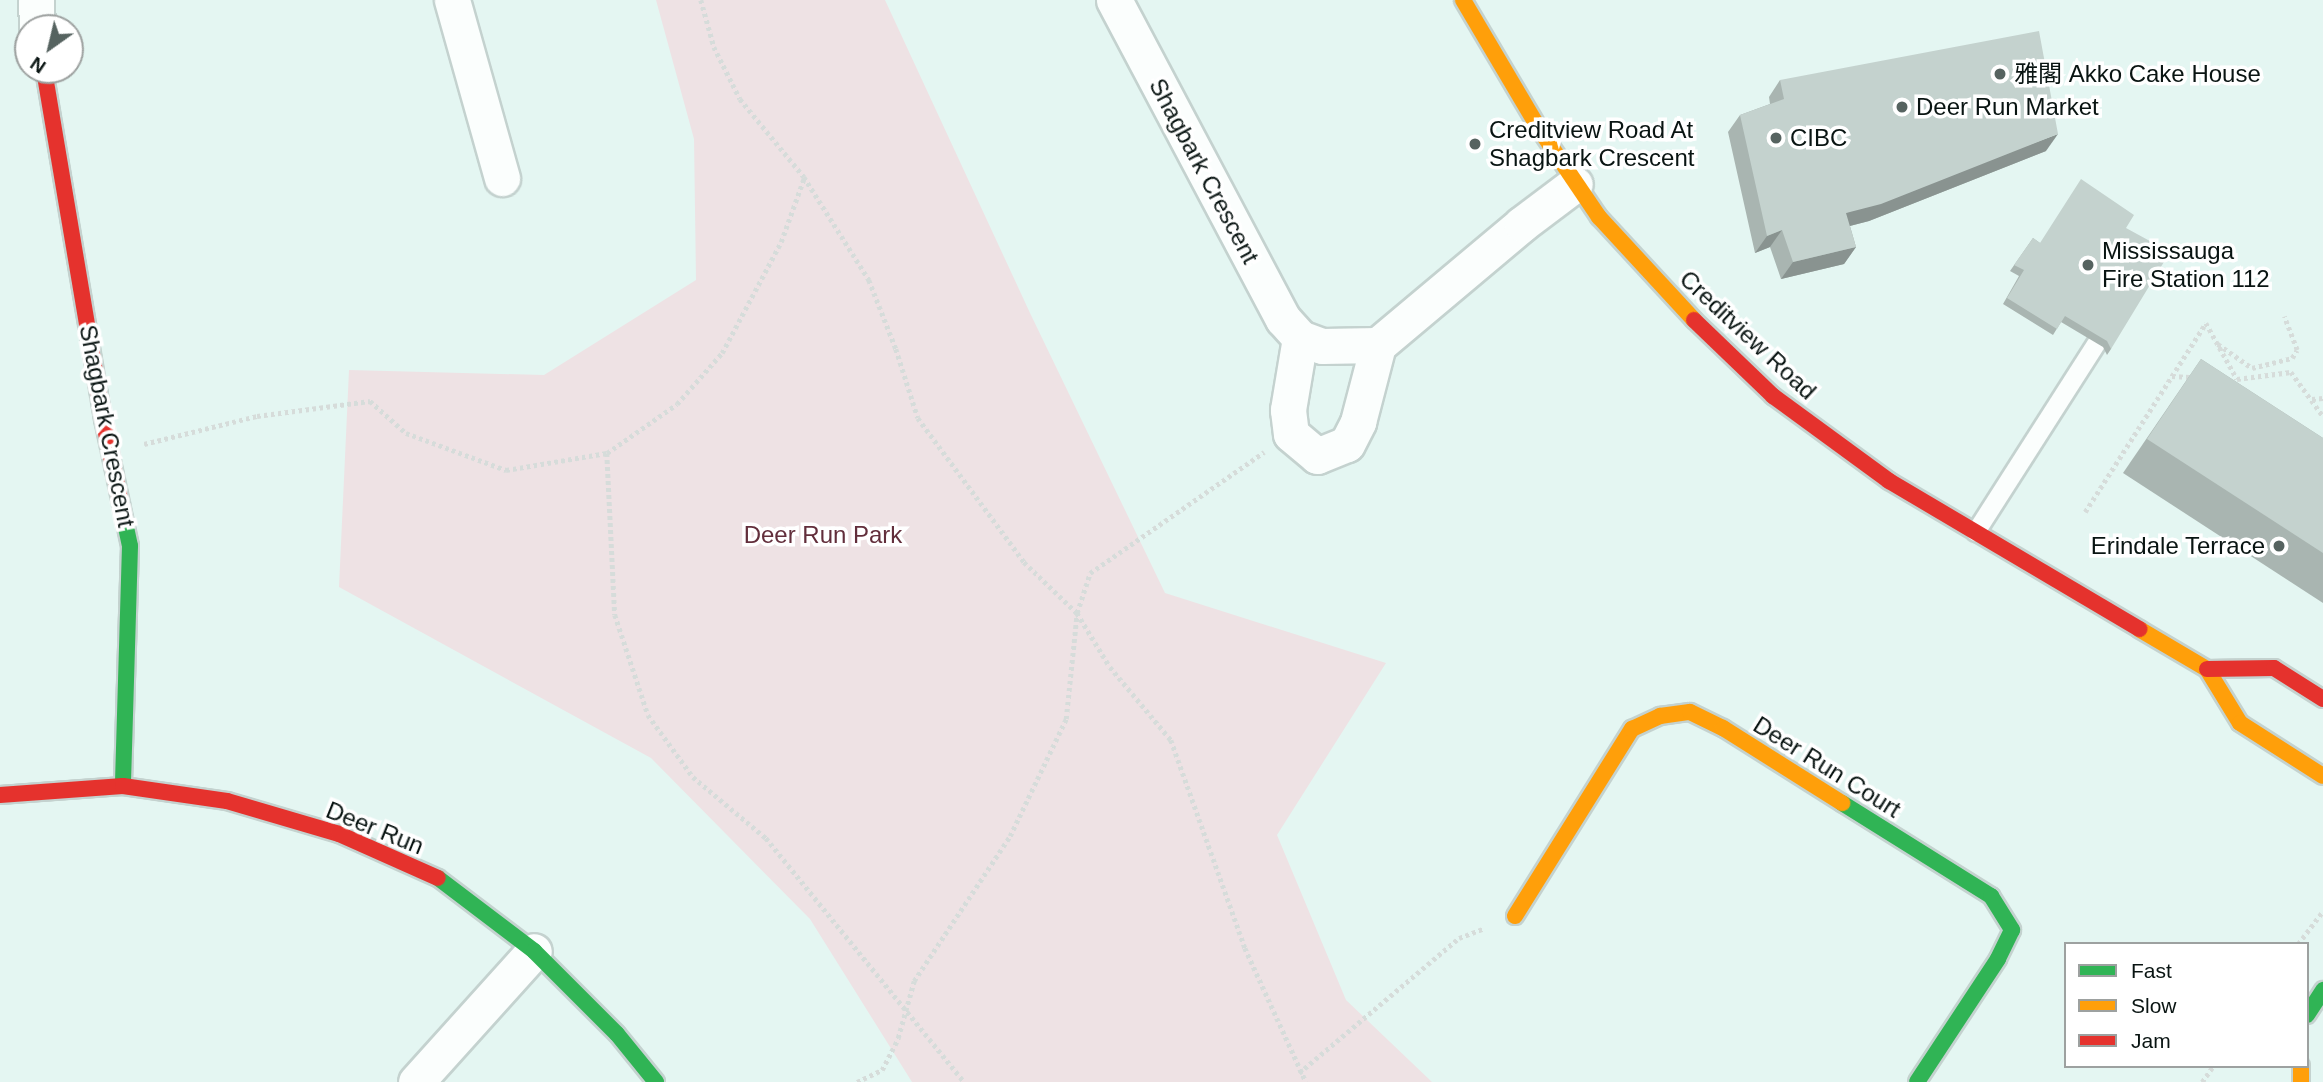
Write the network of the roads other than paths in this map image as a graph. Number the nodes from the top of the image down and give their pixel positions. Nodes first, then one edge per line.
1 (452, 0) edge
2 (1114, 0) edge
3 (1463, 0) edge
4 (46, 84) edge
5 (502, 178) dead end
6 (1575, 184) junction
7 (1300, 338) junction
8 (2096, 343) edge
9 (1378, 345) junction
10 (1976, 532) junction
11 (2207, 669) junction
12 (2323, 699) edge
13 (2323, 776) edge
14 (123, 786) junction
15 (0, 795) edge
16 (1515, 916) road end
17 (534, 951) junction
18 (2323, 990) edge
19 (2309, 1012) edge
20 (416, 1082) edge
21 (656, 1082) edge
22 (1917, 1082) edge

1 - 5 street
2 - 7 street, Shagbark Crescent
3 - 6 street, Creditview Road
4 - 14 street, Shagbark Crescent
6 - 9 street
6 - 10 street, Creditview Road
7 - 9 street
7 - 9 street
8 - 10 lane
10 - 11 street, Creditview Road
11 - 12 street
11 - 13 street, Creditview Road
14 - 15 street, Deer Run
14 - 17 street, Deer Run
16 - 22 street, Deer Run Court
17 - 20 street
17 - 21 street, Deer Run
18 - 19 street

